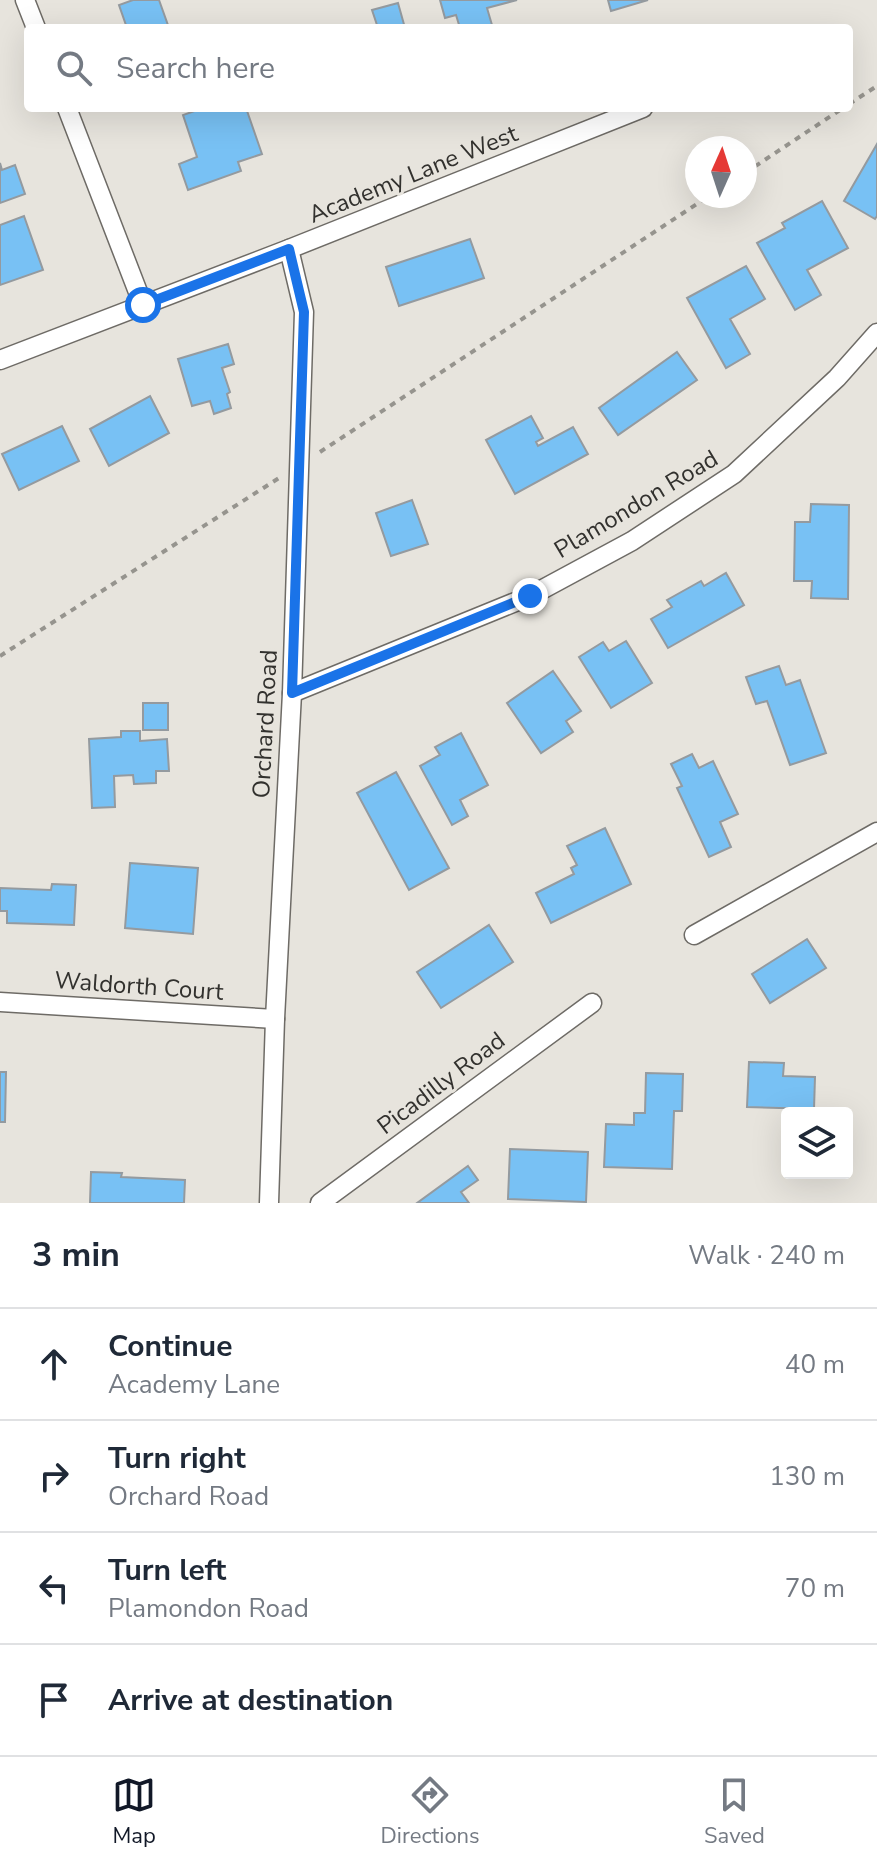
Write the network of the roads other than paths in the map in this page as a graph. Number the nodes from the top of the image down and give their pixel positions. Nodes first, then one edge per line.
1 (25, 0) edge
2 (34, 24) edge
3 (69, 112) edge
4 (633, 112) edge
5 (289, 249) junction
6 (143, 305) junction
7 (877, 333) edge
8 (0, 360) edge
9 (292, 693) junction
10 (877, 832) edge
11 (694, 935) dead end
12 (0, 1002) edge
13 (592, 1003) dead end
14 (275, 1019) junction
15 (269, 1203) edge
16 (320, 1203) edge

1 - 2 street
3 - 6 street
4 - 5 street, Academy Lane West
5 - 6 street, Academy Lane West
5 - 9 street, Orchard Road
6 - 8 street, Academy Lane West
7 - 9 street, Plamondon Road
9 - 14 street, Orchard Road
10 - 11 street
12 - 14 street, Waldorth Court
13 - 16 street, Picadilly Road
14 - 15 street, Orchard Road

